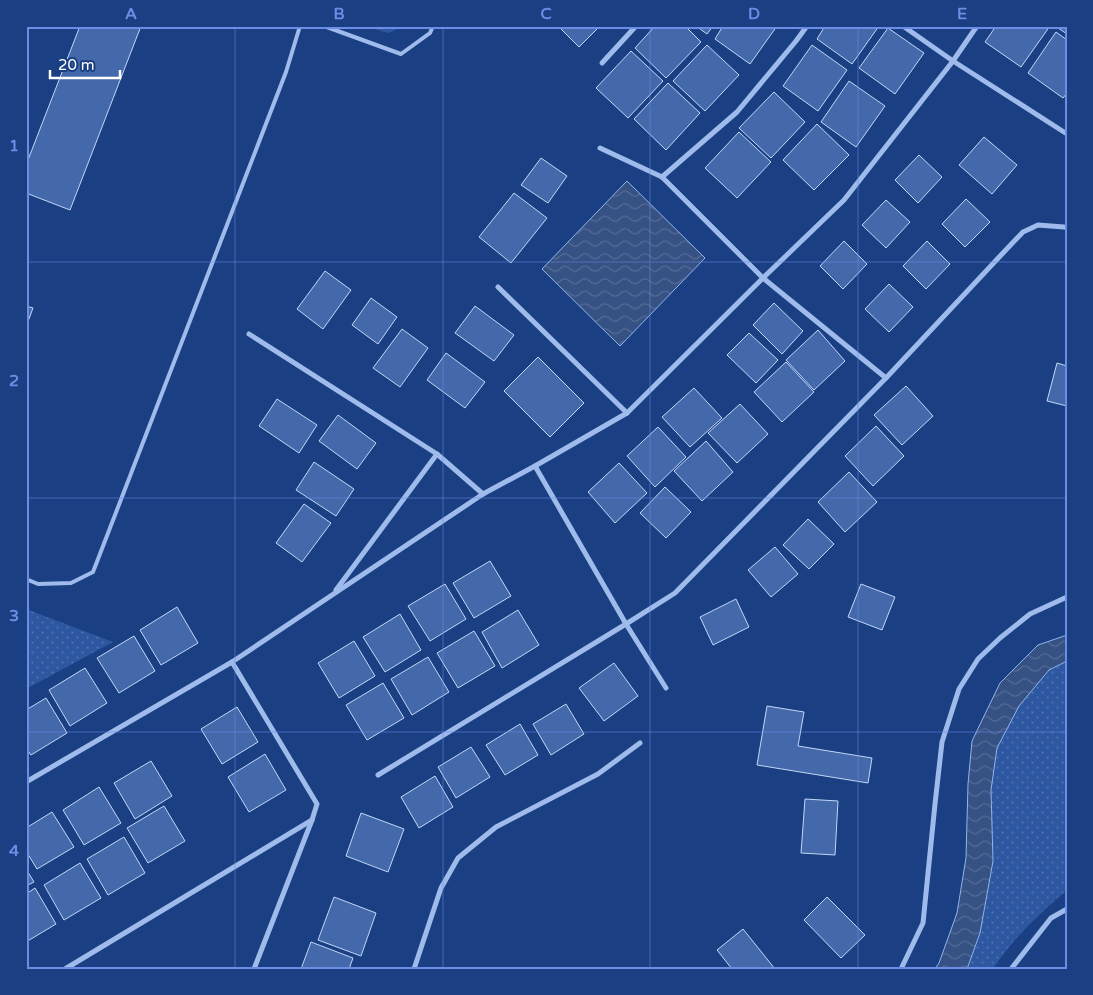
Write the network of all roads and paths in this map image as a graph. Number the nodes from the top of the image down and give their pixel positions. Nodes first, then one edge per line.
1 (300, 26) edge
2 (324, 26) edge
3 (433, 26) edge
4 (636, 26) edge
5 (807, 26) edge
6 (903, 26) edge
7 (977, 26) edge
8 (953, 61) junction
9 (602, 63) dead end
10 (1067, 134) edge
11 (600, 148) dead end
12 (662, 177) junction
13 (1067, 228) edge
14 (762, 278) junction
15 (498, 287) dead end
16 (249, 334) dead end
17 (886, 378) junction
18 (627, 413) junction
19 (436, 454) junction
20 (535, 466) junction
21 (483, 494) junction
22 (26, 579) edge
23 (334, 594) junction
24 (1067, 597) edge
25 (626, 624) junction
26 (232, 662) junction
27 (666, 688) dead end
28 (640, 743) dead end
29 (378, 775) dead end
30 (26, 782) edge
31 (312, 820) junction
32 (1067, 909) edge
33 (65, 969) edge
34 (254, 969) edge
35 (414, 969) edge
36 (901, 969) edge
37 (1011, 969) edge

1 - 22 lane
2 - 3 lane
4 - 9 street
5 - 12 street
6 - 8 street
7 - 8 street
8 - 10 street
8 - 14 street
11 - 12 street
12 - 14 street
13 - 17 street
14 - 17 street
14 - 18 street
15 - 18 street
16 - 19 street
17 - 25 street
18 - 20 street
19 - 21 street
19 - 23 street
20 - 21 street
20 - 25 street
21 - 23 street
23 - 26 street
24 - 36 street
25 - 27 street
25 - 29 street
26 - 30 street
26 - 31 street
28 - 35 street
31 - 33 street
31 - 34 street
32 - 37 street

